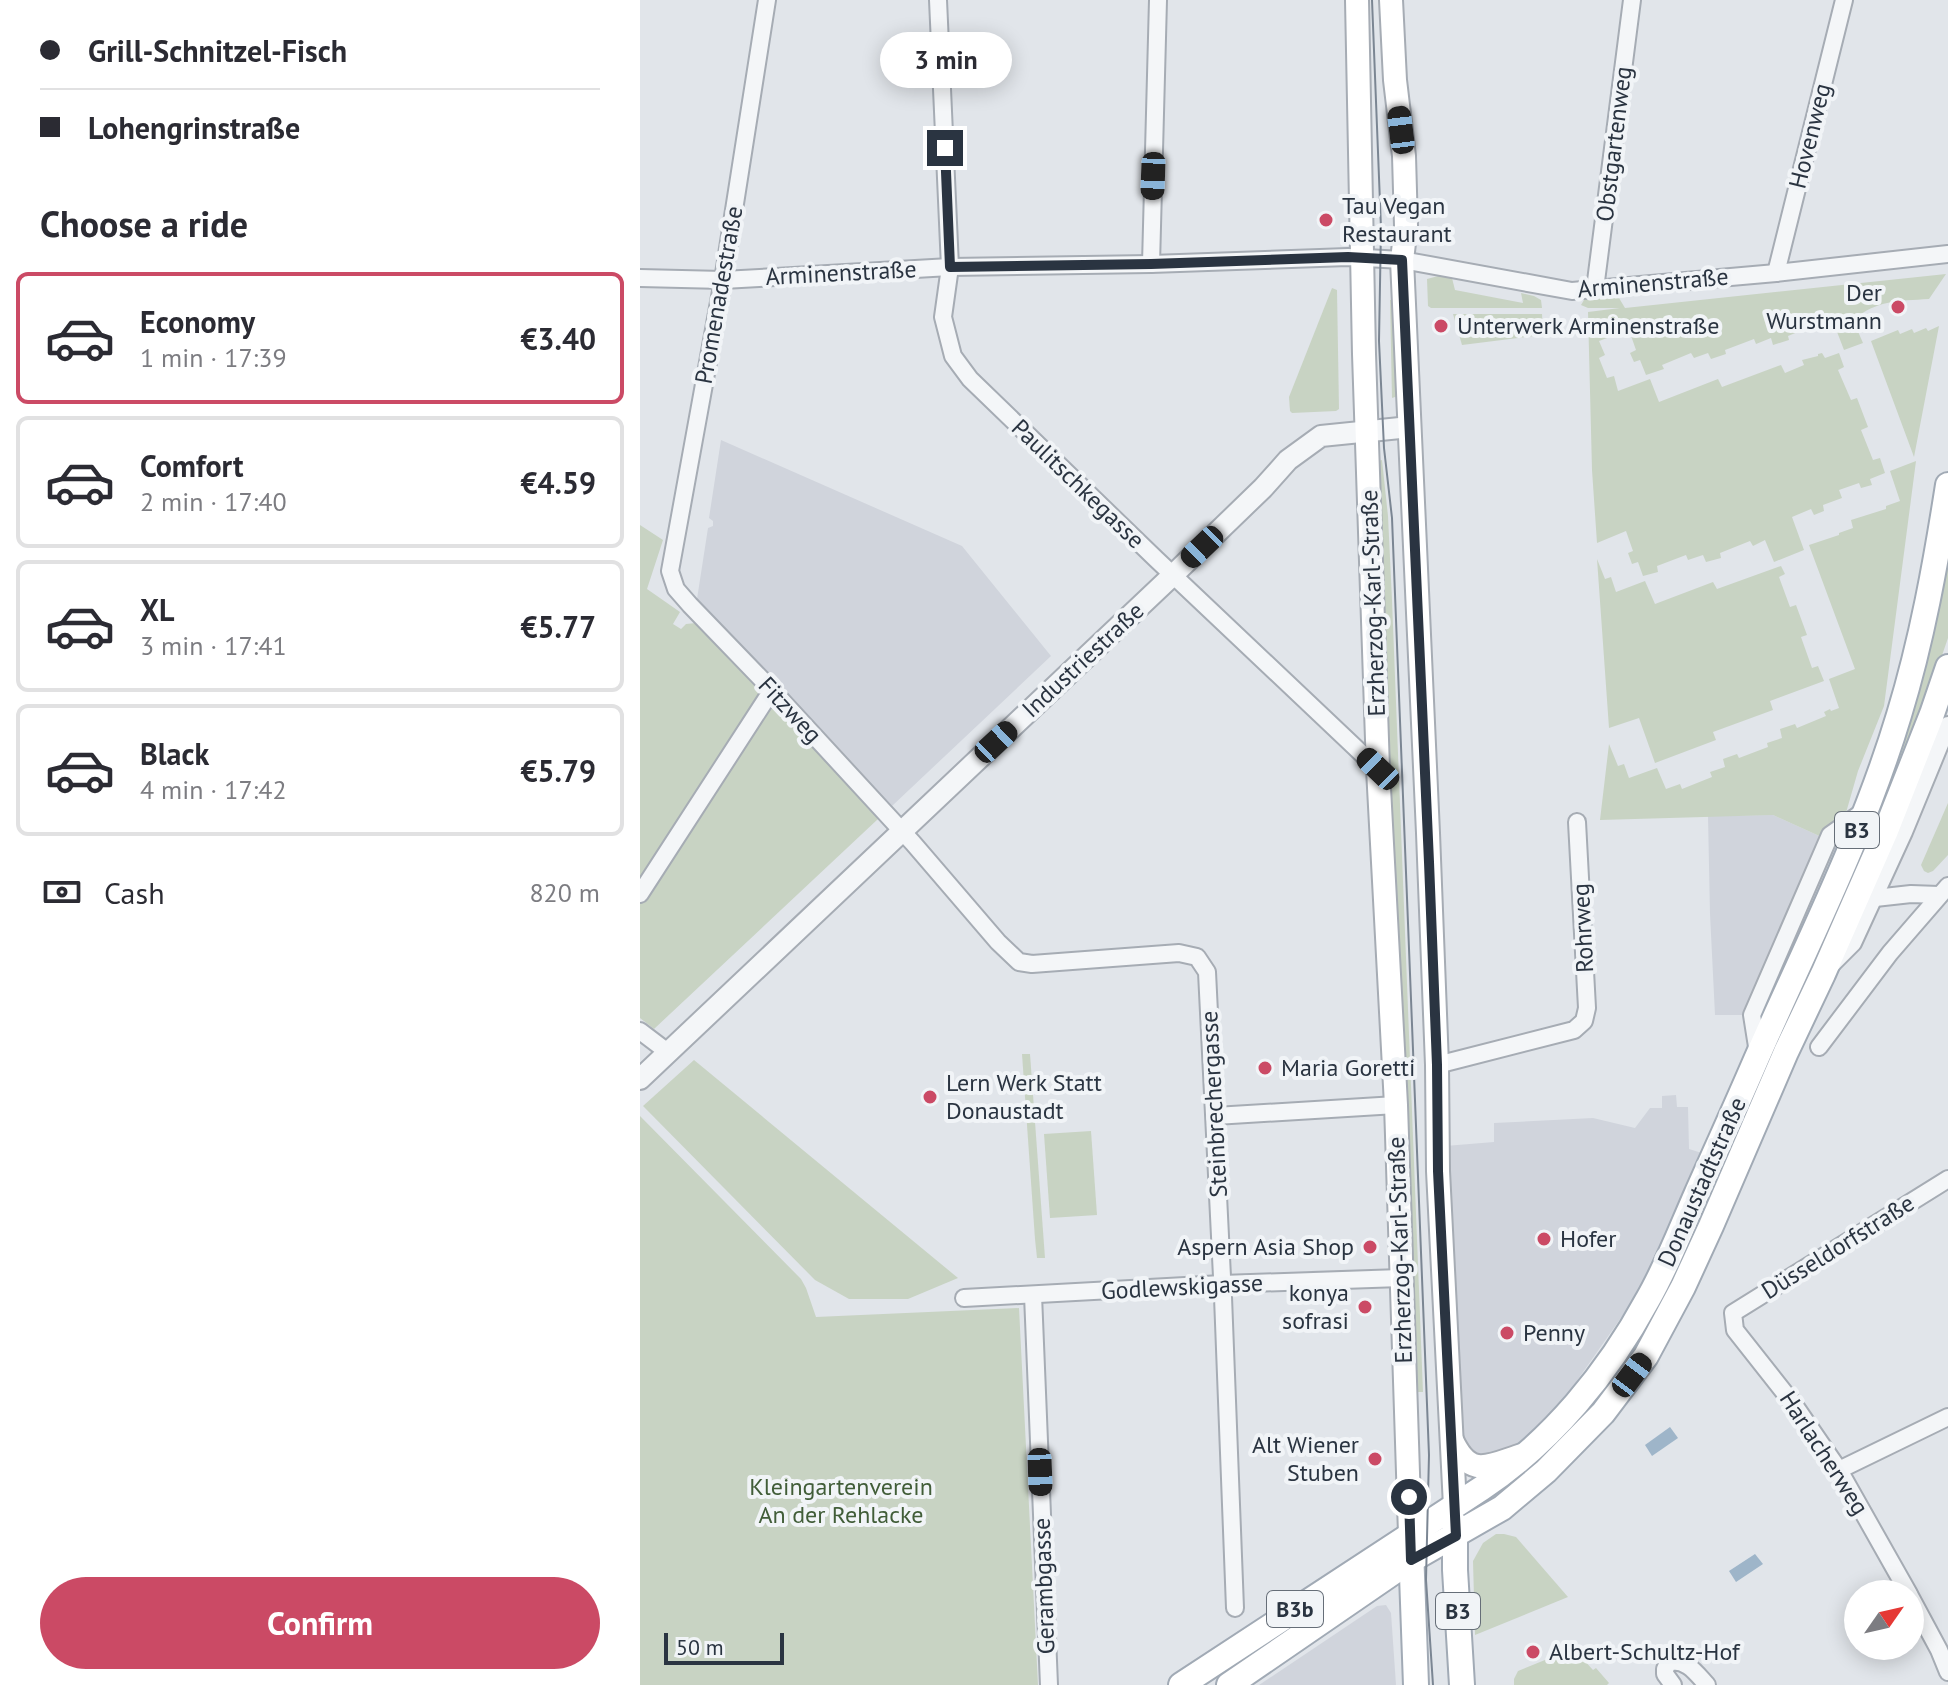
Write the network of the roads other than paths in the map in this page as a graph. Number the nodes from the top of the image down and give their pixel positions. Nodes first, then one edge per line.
1 (767, 0) edge
2 (938, 0) edge
3 (1158, 0) edge
4 (1357, 0) edge
5 (1391, 0) edge
6 (1632, 0) edge
7 (1844, 0) edge
8 (1948, 254) edge
9 (1362, 258) junction
10 (1402, 260) junction
11 (1151, 264) junction
12 (950, 267) junction
13 (1776, 273) junction
14 (640, 278) edge
15 (723, 280) junction
16 (1595, 289) junction
17 (1410, 427) junction
18 (1367, 430) junction
19 (1948, 485) edge
20 (1173, 575) junction
21 (676, 589) joint
22 (1948, 667) edge
23 (772, 690) junction
24 (1948, 725) edge
25 (1378, 769) junction
26 (1577, 822) dead end
27 (902, 831) junction
28 (1889, 867) junction
29 (1944, 890) edge
30 (640, 894) edge
31 (1911, 894) junction
32 (1875, 898) junction
33 (1823, 974) junction
34 (640, 1031) edge
35 (1819, 1047) dead end
36 (669, 1053) junction
37 (1437, 1065) junction
38 (640, 1079) edge
39 (1396, 1105) junction
40 (1215, 1116) junction
41 (1948, 1179) edge
42 (1401, 1278) junction
43 (1222, 1284) junction
44 (1033, 1295) junction
45 (964, 1298) dead end
46 (1733, 1318) joint
47 (1948, 1417) edge
48 (1451, 1438) junction
49 (1529, 1452) junction
50 (1839, 1470) junction
51 (1455, 1506) junction
52 (1410, 1534) junction
53 (1456, 1536) junction
54 (1411, 1560) junction
55 (1901, 1580) edge
56 (1235, 1608) dead end
57 (1924, 1618) edge
58 (1943, 1648) edge
59 (1948, 1672) edge
60 (1049, 1685) edge
61 (1181, 1685) edge
62 (1229, 1685) edge
63 (1416, 1685) edge
64 (1462, 1685) edge
65 (1673, 1685) edge
66 (1707, 1685) edge

1 - 15 street, Promenadestraße
2 - 12 street, Paulitschkegasse
3 - 11 street
4 - 9 main road, Erzherzog-Karl-Straße
5 - 10 main road, Erzherzog-Karl-Straße
6 - 16 street, Obstgartenweg
7 - 13 street, Hovenweg
8 - 13 street, Arminenstraße
9 - 10 street, Arminenstraße
9 - 11 street, Arminenstraße
9 - 18 main road, Erzherzog-Karl-Straße
10 - 16 street, Arminenstraße
10 - 17 main road, Erzherzog-Karl-Straße
11 - 12 street, Arminenstraße
12 - 15 street, Arminenstraße
12 - 20 street, Paulitschkegasse
13 - 16 street, Arminenstraße
14 - 15 street, Arminenstraße
15 - 21 street, Promenadestraße
17 - 18 street, Industriestraße
17 - 37 main road, Erzherzog-Karl-Straße
18 - 20 street, Industriestraße
18 - 25 main road, Erzherzog-Karl-Straße
19 - 49 main road, Donaustadtstraße / B3
20 - 25 street, Paulitschkegasse
20 - 27 street, Industriestraße
21 - 23 street, Fitzweg
22 - 33 main road, Donaustadtstraße / B3
23 - 27 street, Fitzweg
23 - 30 street
24 - 28 street, Donaustadtstraße
25 - 39 main road, Erzherzog-Karl-Straße
26 - 37 street, Rohrweg
27 - 36 street, Industriestraße
27 - 40 street, Steinbrechergasse
28 - 31 street
28 - 32 street, Donaustadtstraße
29 - 31 street
29 - 35 street
31 - 32 street
32 - 33 street, Donaustadtstraße
33 - 53 main road, Donaustadtstraße / B3
34 - 36 street
36 - 38 street, Industriestraße
37 - 48 main road, Erzherzog-Karl-Straße
39 - 40 street
39 - 42 main road, Erzherzog-Karl-Straße
40 - 43 street, Steinbrechergasse
41 - 46 street, Düsseldorfstraße
42 - 43 street, Godlewskigasse
42 - 52 main road, Erzherzog-Karl-Straße
43 - 44 street, Godlewskigasse
43 - 56 street, Steinbrechergasse
44 - 45 street, Godlewskigasse
44 - 60 street, Gerambgasse
46 - 50 street, Harlacherweg
47 - 50 street
48 - 49 main road
48 - 51 main road, Erzherzog-Karl-Straße
49 - 51 main road, Donaustadtstraße / B3
50 - 55 street, Harlacherweg
51 - 52 main road, Donaustadtstraße / B3
51 - 53 main road, Erzherzog-Karl-Straße / B3
52 - 54 main road, Erzherzog-Karl-Straße / B3
52 - 61 main road, Donaustadtstraße / B3b
53 - 54 main road, Donaustadtstraße / B3b
53 - 64 main road, Erzherzog-Karl-Straße / B3
54 - 62 main road, Donaustadtstraße / B3b
54 - 63 main road, Erzherzog-Karl-Straße / B3
57 - 58 street, Harlacherweg
58 - 59 street, Harlacherweg
65 - 66 street

